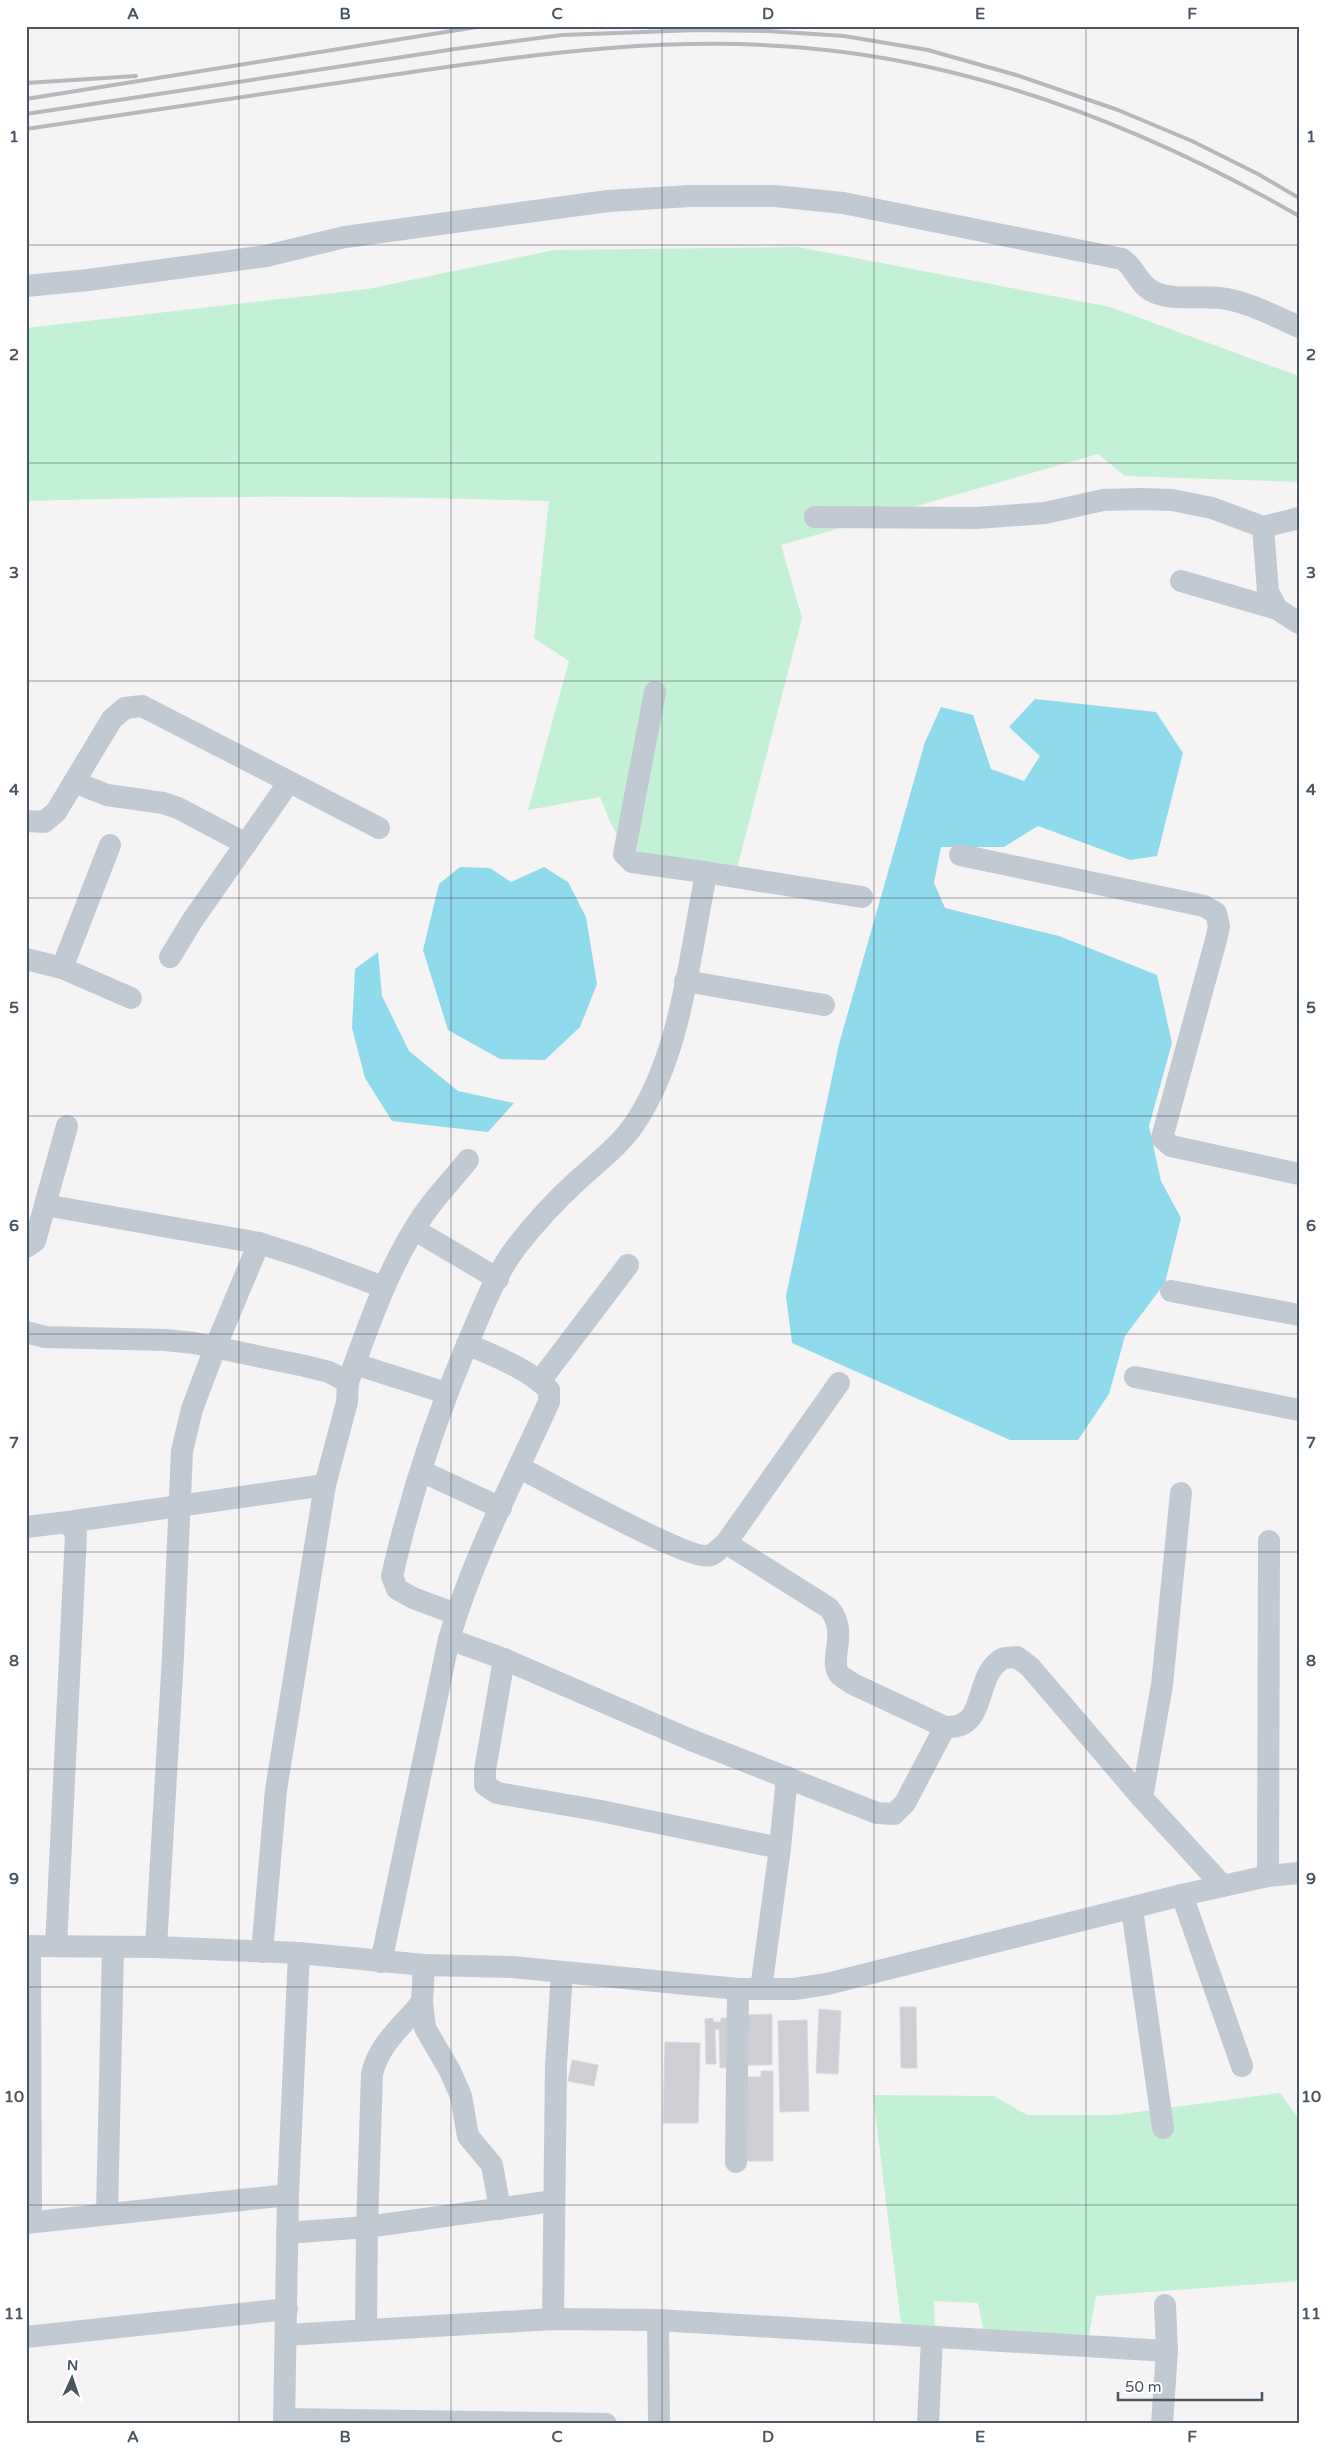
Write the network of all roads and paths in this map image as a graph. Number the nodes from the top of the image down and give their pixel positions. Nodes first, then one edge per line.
1 (26, 286) edge
2 (1299, 326) edge
3 (815, 517) dead end
4 (1299, 518) edge
5 (1263, 527) junction
6 (1181, 581) dead end
7 (1277, 609) junction
8 (1299, 623) edge
9 (655, 692) dead end
10 (74, 782) junction
11 (289, 782) junction
12 (26, 821) edge
13 (379, 828) dead end
14 (246, 844) junction
15 (110, 845) dead end
16 (960, 855) dead end
17 (704, 872) junction
18 (862, 897) dead end
19 (170, 958) dead end
20 (26, 959) edge
21 (62, 968) junction
22 (685, 981) junction
23 (131, 998) dead end
24 (824, 1004) dead end
25 (67, 1126) dead end
26 (468, 1160) dead end
27 (1299, 1174) edge
28 (45, 1204) junction
29 (415, 1230) junction
30 (259, 1244) junction
31 (26, 1247) edge
32 (628, 1265) dead end
33 (498, 1279) junction
34 (383, 1287) junction
35 (1172, 1291) dead end
36 (1299, 1315) edge
37 (26, 1332) edge
38 (467, 1344) junction
39 (215, 1348) junction
40 (351, 1373) junction
41 (1135, 1377) dead end
42 (540, 1381) junction
43 (839, 1383) dead end
44 (446, 1393) junction
45 (1299, 1410) edge
46 (520, 1468) junction
47 (421, 1471) junction
48 (325, 1485) junction
49 (1181, 1493) dead end
50 (179, 1505) junction
51 (501, 1508) junction
52 (68, 1522) junction
53 (26, 1527) edge
54 (1269, 1541) dead end
55 (726, 1543) junction
56 (456, 1614) junction
57 (449, 1639) junction
58 (504, 1659) junction
59 (945, 1727) junction
60 (787, 1777) junction
61 (1142, 1798) junction
62 (780, 1848) junction
63 (1299, 1873) edge
64 (1268, 1876) junction
65 (1223, 1886) junction
66 (1182, 1895) junction
67 (1132, 1909) junction
68 (28, 1946) edge
69 (56, 1946) junction
70 (113, 1948) junction
71 (156, 1948) junction
72 (262, 1952) junction
73 (299, 1953) junction
74 (381, 1962) junction
75 (424, 1965) junction
76 (562, 1972) junction
77 (738, 1988) junction
78 (761, 1989) junction
79 (422, 2002) junction
80 (1242, 2066) dead end
81 (1163, 2128) dead end
82 (736, 2162) dead end
83 (288, 2195) junction
84 (553, 2201) junction
85 (500, 2209) junction
86 (107, 2214) junction
87 (29, 2223) edge
88 (367, 2226) junction
89 (287, 2232) junction
90 (1165, 2305) dead end
91 (287, 2309) junction
92 (553, 2319) junction
93 (658, 2320) junction
94 (366, 2330) junction
95 (287, 2335) junction
96 (26, 2337) edge
97 (932, 2338) junction
98 (1167, 2351) junction
99 (284, 2421) edge
100 (606, 2424) edge
101 (659, 2424) edge
102 (928, 2424) edge
103 (1162, 2424) edge

1 - 2 street
3 - 5 street
4 - 5 street
5 - 7 street
6 - 7 street
7 - 8 street
9 - 17 street
10 - 11 street
10 - 12 street
10 - 14 street
11 - 13 street
11 - 14 street
14 - 19 street
15 - 21 street
16 - 27 street
17 - 18 street
17 - 22 street
20 - 21 street
21 - 23 street
22 - 24 street
22 - 33 street
25 - 28 street
26 - 29 street
28 - 30 street
28 - 31 street
29 - 33 street
29 - 34 street
30 - 34 street
30 - 39 street
32 - 42 street
33 - 38 street
34 - 40 street
35 - 36 street
37 - 39 street
38 - 42 street
38 - 44 street
39 - 40 street
39 - 50 street
40 - 44 street
40 - 48 street
41 - 45 street
42 - 46 street
43 - 55 street
44 - 47 street
46 - 51 street
46 - 55 street
47 - 51 street
47 - 56 street
48 - 50 street
48 - 72 street
49 - 61 street
50 - 52 street
50 - 71 street
51 - 56 street
52 - 53 street
52 - 69 street
54 - 64 street
55 - 59 street
56 - 57 street
57 - 58 street
57 - 74 street
58 - 60 street
58 - 62 street
59 - 60 street
59 - 61 street
60 - 62 street
61 - 65 street
62 - 78 street
63 - 64 street
64 - 65 street
65 - 66 street
66 - 67 street
66 - 80 street
67 - 78 street
67 - 81 street
68 - 69 street
68 - 87 street
69 - 70 street
70 - 71 street
70 - 86 street
71 - 72 street
72 - 73 street
73 - 74 street
73 - 83 street
74 - 75 street
75 - 76 street
75 - 79 street
76 - 77 street
76 - 84 street
77 - 78 street
77 - 82 street
79 - 85 street
79 - 88 street
83 - 86 street
83 - 89 street
84 - 85 street
84 - 92 street
85 - 88 street
86 - 87 street
88 - 89 street
88 - 94 street
89 - 91 street
90 - 98 street
91 - 95 street
91 - 96 street
92 - 93 street
92 - 94 street
93 - 97 street
93 - 101 street
94 - 95 street
95 - 99 street
97 - 98 street
97 - 102 street
98 - 103 street
99 - 100 street

